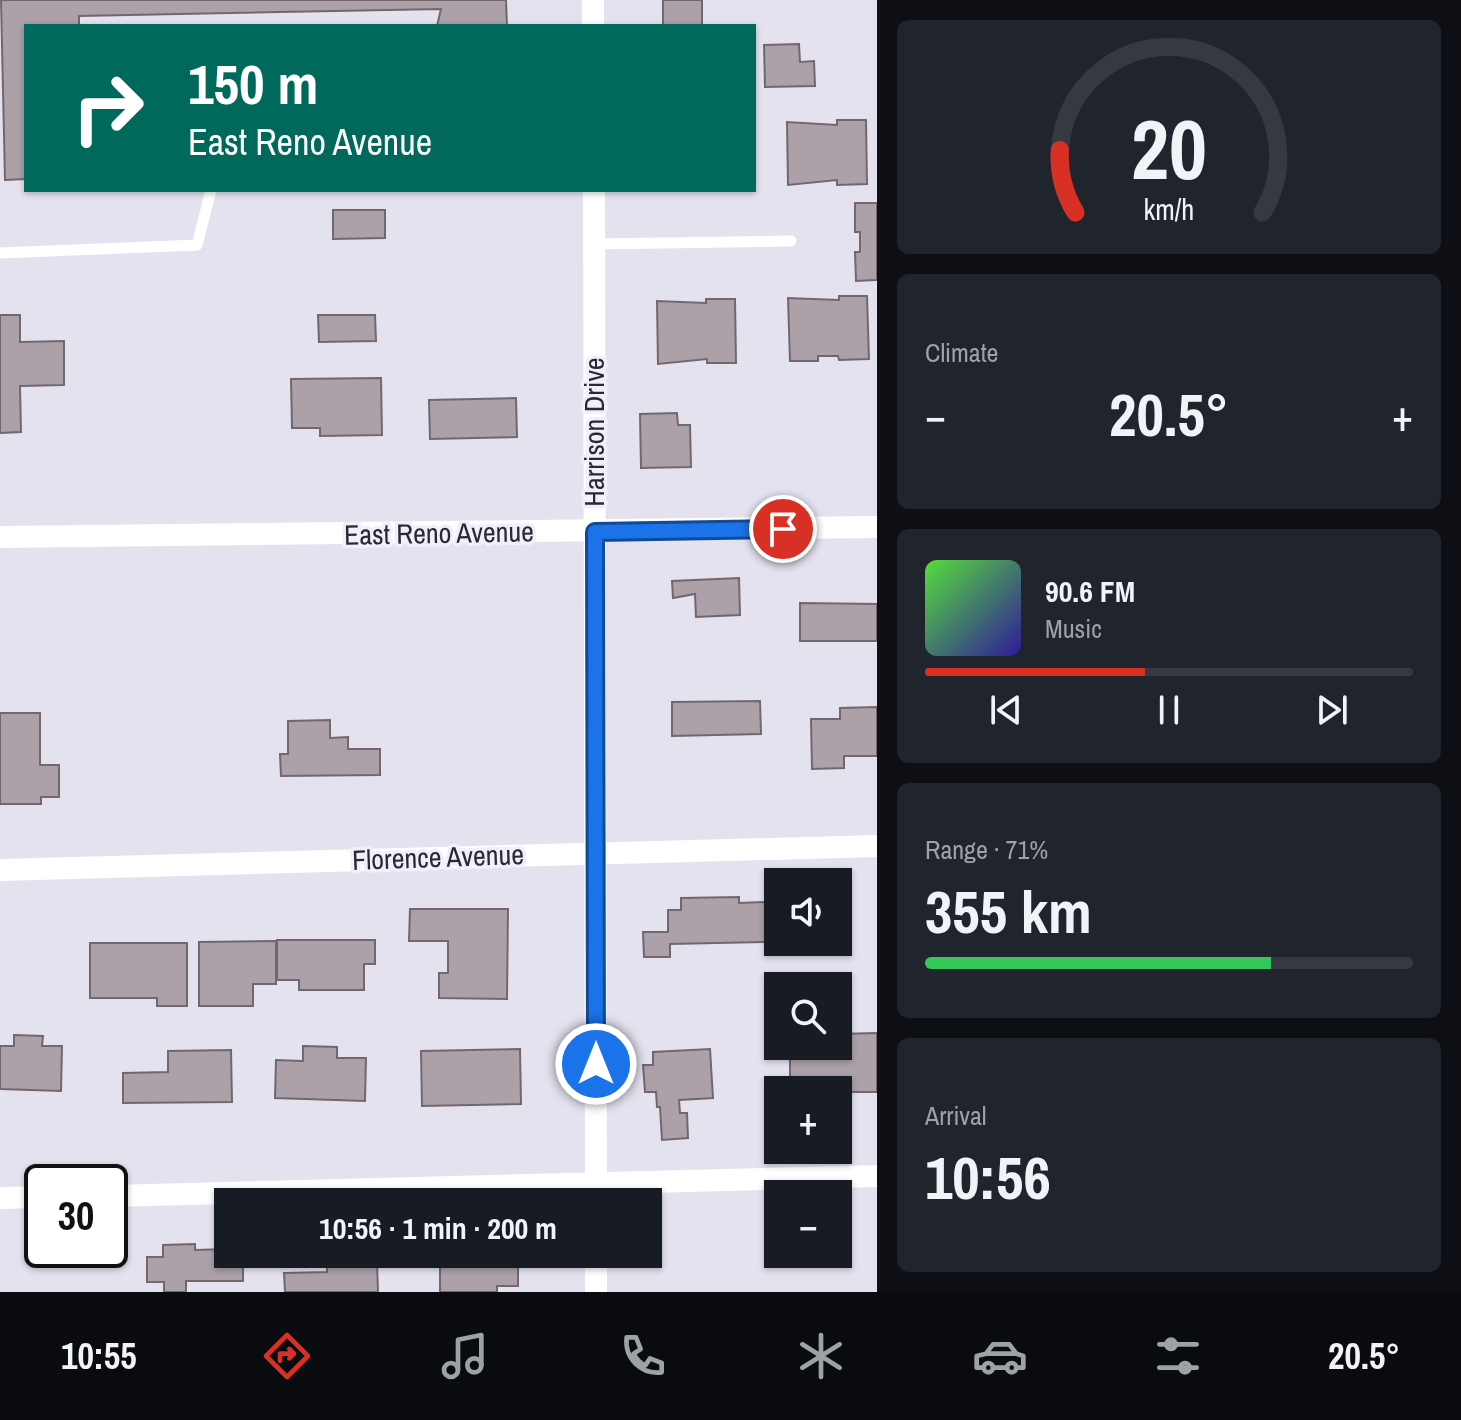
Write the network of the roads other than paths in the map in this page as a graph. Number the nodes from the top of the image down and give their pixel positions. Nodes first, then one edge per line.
1 (593, 0) edge
2 (593, 24) edge
3 (210, 192) edge
4 (594, 192) edge
5 (791, 241) dead end
6 (594, 244) junction
7 (0, 253) edge
8 (877, 527) edge
9 (595, 532) junction
10 (0, 537) edge
11 (877, 846) edge
12 (595, 853) junction
13 (0, 870) edge
14 (877, 1176) edge
15 (596, 1188) edge
16 (662, 1189) edge
17 (214, 1195) edge
18 (128, 1196) edge
19 (24, 1197) edge
20 (0, 1198) edge
21 (596, 1268) edge
22 (596, 1292) edge

1 - 2 street
3 - 7 lane
4 - 6 street, Harrison Drive
5 - 6 lane
6 - 9 street, Harrison Drive
8 - 9 street, East Reno Avenue
9 - 10 street, East Reno Avenue
9 - 12 street, Harrison Drive
11 - 12 street, Florence Avenue
12 - 13 street, Florence Avenue
12 - 15 street, Harrison Drive
14 - 16 street
17 - 18 street
19 - 20 street
21 - 22 street

